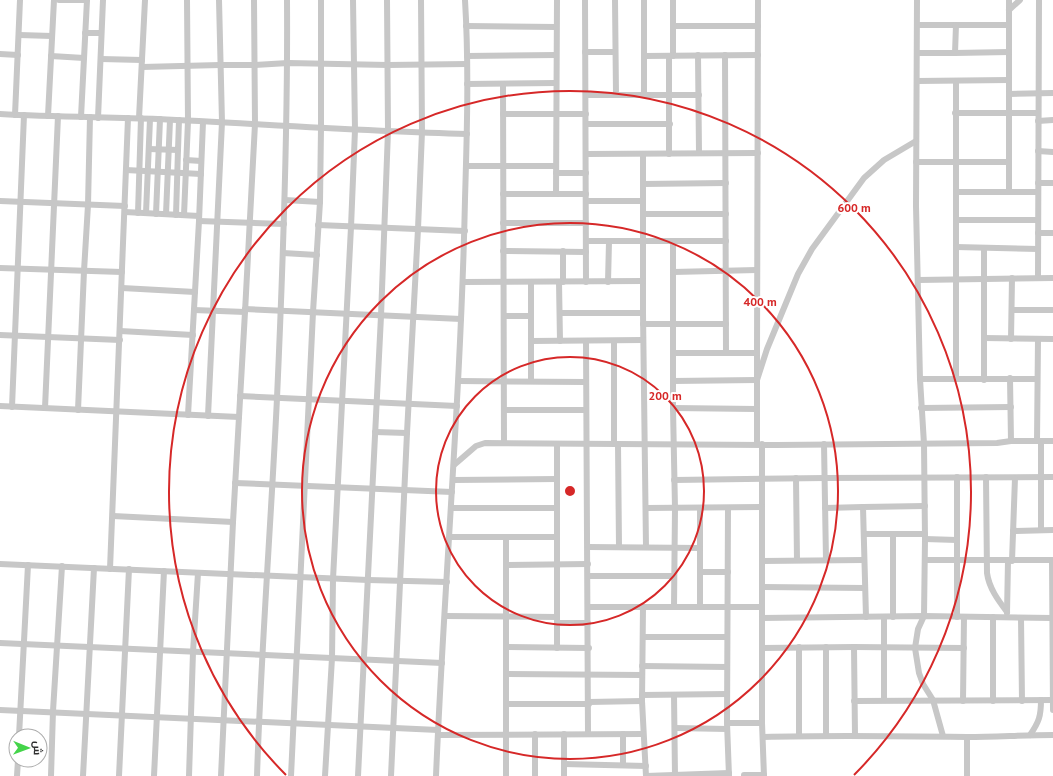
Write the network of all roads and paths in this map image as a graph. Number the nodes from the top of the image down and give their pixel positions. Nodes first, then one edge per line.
1 (20, 0) edge
2 (54, 0) edge
3 (59, 0) edge
4 (87, 0) edge
5 (103, 0) edge
6 (145, 0) edge
7 (187, 0) edge
8 (219, 0) edge
9 (254, 0) edge
10 (287, 0) edge
11 (321, 0) edge
12 (353, 0) edge
13 (387, 0) edge
14 (421, 0) edge
15 (465, 0) edge
16 (557, 0) edge
17 (585, 0) edge
18 (615, 0) edge
19 (644, 0) edge
20 (673, 0) edge
21 (758, 0) edge
22 (917, 0) edge
23 (1009, 0) edge
24 (1020, 0) edge
25 (1039, 0) edge
26 (1009, 10) junction
27 (917, 25) junction
28 (956, 25) junction
29 (1009, 25) junction
30 (466, 26) junction
31 (673, 26) junction
32 (758, 26) junction
33 (556, 27) junction
34 (85, 33) junction
35 (101, 33) junction
36 (19, 35) junction
37 (52, 36) junction
38 (586, 52) junction
39 (615, 52) junction
40 (1009, 52) junction
41 (917, 53) junction
42 (956, 53) junction
43 (0, 54) edge
44 (18, 55) junction
45 (556, 55) junction
46 (725, 55) junction
47 (758, 55) junction
48 (51, 56) junction
49 (467, 56) junction
50 (644, 56) junction
51 (671, 56) junction
52 (698, 56) junction
53 (84, 58) junction
54 (101, 59) junction
55 (142, 60) junction
56 (288, 63) junction
57 (321, 64) junction
58 (354, 64) junction
59 (467, 64) junction
60 (187, 65) junction
61 (220, 65) junction
62 (255, 65) junction
63 (388, 65) junction
64 (421, 65) junction
65 (142, 67) junction
66 (1009, 80) junction
67 (917, 81) junction
68 (956, 81) junction
69 (556, 83) junction
70 (467, 84) junction
71 (503, 84) junction
72 (1053, 93) edge
73 (586, 94) junction
74 (616, 94) junction
75 (644, 94) junction
76 (1009, 94) junction
77 (1038, 94) junction
78 (670, 95) junction
79 (699, 95) junction
80 (955, 113) junction
81 (1009, 113) junction
82 (1038, 113) junction
83 (0, 114) edge
84 (503, 114) junction
85 (556, 114) junction
86 (586, 114) junction
87 (15, 115) junction
88 (24, 115) junction
89 (48, 116) junction
90 (58, 116) junction
91 (81, 117) junction
92 (90, 117) junction
93 (98, 118) junction
94 (128, 118) junction
95 (140, 118) junction
96 (150, 119) junction
97 (160, 119) junction
98 (170, 120) junction
99 (179, 120) junction
100 (188, 120) junction
101 (1053, 120) edge
102 (1038, 121) junction
103 (203, 122) junction
104 (222, 122) junction
105 (254, 124) junction
106 (586, 124) junction
107 (670, 124) junction
108 (288, 126) junction
109 (321, 128) junction
110 (355, 130) junction
111 (388, 131) junction
112 (422, 132) junction
113 (467, 134) junction
114 (916, 140) junction
115 (148, 149) junction
116 (159, 149) junction
117 (169, 150) junction
118 (178, 150) junction
119 (1038, 151) junction
120 (1053, 152) edge
121 (699, 153) junction
122 (726, 153) junction
123 (758, 153) junction
124 (586, 154) junction
125 (643, 154) junction
126 (669, 154) junction
127 (186, 160) junction
128 (201, 161) junction
129 (916, 162) junction
130 (955, 162) junction
131 (1009, 162) junction
132 (503, 165) junction
133 (466, 166) junction
134 (556, 166) junction
135 (126, 170) junction
136 (139, 171) junction
137 (148, 171) junction
138 (158, 172) junction
139 (168, 172) junction
140 (176, 173) junction
141 (556, 173) junction
142 (586, 173) junction
143 (186, 174) junction
144 (201, 174) junction
145 (1053, 182) edge
146 (726, 183) junction
147 (1038, 183) junction
148 (643, 184) junction
149 (956, 192) junction
150 (1009, 192) junction
151 (1038, 192) junction
152 (503, 194) junction
153 (556, 194) junction
154 (586, 194) junction
155 (285, 200) junction
156 (0, 201) edge
157 (586, 201) junction
158 (643, 201) junction
159 (21, 202) junction
160 (320, 202) junction
161 (55, 203) junction
162 (157, 204) junction
163 (88, 205) junction
164 (166, 205) junction
165 (125, 209) junction
166 (138, 212) junction
167 (146, 213) junction
168 (156, 214) junction
169 (166, 214) junction
170 (643, 214) junction
171 (726, 214) junction
172 (176, 215) junction
173 (184, 216) junction
174 (199, 219) junction
175 (956, 220) junction
176 (1038, 220) junction
177 (217, 221) junction
178 (249, 222) junction
179 (503, 223) junction
180 (586, 223) junction
181 (284, 224) junction
182 (318, 225) junction
183 (351, 227) junction
184 (384, 228) junction
185 (418, 229) junction
186 (465, 231) junction
187 (1053, 232) edge
188 (1038, 233) junction
189 (726, 241) junction
190 (586, 242) junction
191 (609, 242) junction
192 (642, 242) junction
193 (673, 242) junction
194 (956, 247) junction
195 (984, 248) junction
196 (1038, 249) junction
197 (503, 251) junction
198 (563, 251) junction
199 (586, 252) junction
200 (283, 253) junction
201 (317, 255) junction
202 (0, 268) edge
203 (18, 269) junction
204 (51, 270) junction
205 (757, 270) junction
206 (84, 271) junction
207 (726, 271) junction
208 (122, 272) junction
209 (673, 272) junction
210 (1012, 278) junction
211 (1038, 278) junction
212 (1053, 278) edge
213 (918, 280) junction
214 (956, 280) junction
215 (984, 280) junction
216 (463, 282) junction
217 (504, 282) junction
218 (531, 282) junction
219 (561, 282) junction
220 (586, 282) junction
221 (608, 282) junction
222 (643, 282) junction
223 (122, 288) junction
224 (195, 292) junction
225 (194, 310) junction
226 (213, 310) junction
227 (280, 310) junction
228 (1012, 310) junction
229 (1053, 310) edge
230 (245, 311) junction
231 (313, 312) junction
232 (560, 313) junction
233 (643, 313) junction
234 (347, 314) junction
235 (381, 316) junction
236 (504, 316) junction
237 (531, 316) junction
238 (414, 317) junction
239 (462, 319) junction
240 (643, 324) junction
241 (673, 324) junction
242 (726, 324) junction
243 (120, 331) junction
244 (0, 335) edge
245 (14, 335) junction
246 (193, 335) junction
247 (48, 337) junction
248 (82, 338) junction
249 (984, 338) junction
250 (1011, 339) junction
251 (1038, 339) junction
252 (1053, 339) edge
253 (120, 340) junction
254 (643, 340) junction
255 (531, 341) junction
256 (560, 341) junction
257 (586, 341) junction
258 (614, 341) junction
259 (673, 353) junction
260 (726, 353) junction
261 (757, 353) junction
262 (1010, 378) junction
263 (920, 379) junction
264 (956, 379) junction
265 (1037, 379) junction
266 (756, 380) junction
267 (984, 380) junction
268 (459, 381) junction
269 (504, 381) junction
270 (532, 381) junction
271 (673, 381) junction
272 (586, 382) junction
273 (240, 396) junction
274 (277, 398) junction
275 (309, 400) junction
276 (343, 401) junction
277 (376, 403) junction
278 (409, 404) junction
279 (0, 406) edge
280 (12, 406) junction
281 (458, 406) junction
282 (1011, 407) junction
283 (45, 408) junction
284 (673, 408) junction
285 (921, 408) junction
286 (756, 409) junction
287 (78, 410) junction
288 (504, 410) junction
289 (586, 410) junction
290 (117, 411) junction
291 (188, 415) junction
292 (208, 416) junction
293 (238, 417) junction
294 (374, 432) junction
295 (407, 433) junction
296 (1053, 440) edge
297 (1011, 441) junction
298 (1039, 441) junction
299 (504, 443) junction
300 (557, 444) junction
301 (587, 444) junction
302 (616, 444) junction
303 (645, 444) junction
304 (675, 444) junction
305 (759, 444) junction
306 (824, 444) junction
307 (924, 444) junction
308 (454, 465) junction
309 (924, 477) junction
310 (957, 477) junction
311 (986, 477) junction
312 (1053, 477) edge
313 (796, 478) junction
314 (825, 478) junction
315 (1014, 478) junction
316 (1042, 478) junction
317 (557, 479) junction
318 (762, 479) junction
319 (453, 480) junction
320 (674, 480) junction
321 (235, 483) junction
322 (272, 484) junction
323 (304, 486) junction
324 (338, 488) junction
325 (372, 489) junction
326 (404, 490) junction
327 (452, 492) junction
328 (925, 506) junction
329 (762, 507) junction
330 (863, 507) junction
331 (451, 508) junction
332 (557, 508) junction
333 (646, 508) junction
334 (675, 508) junction
335 (700, 508) junction
336 (728, 508) junction
337 (825, 508) junction
338 (113, 516) junction
339 (233, 522) junction
340 (1041, 530) junction
341 (1053, 530) edge
342 (1013, 531) junction
343 (864, 534) junction
344 (893, 534) junction
345 (450, 537) junction
346 (506, 537) junction
347 (557, 537) junction
348 (925, 537) junction
349 (957, 540) junction
350 (588, 547) junction
351 (619, 547) junction
352 (646, 547) junction
353 (675, 548) junction
354 (700, 548) junction
355 (797, 560) junction
356 (826, 560) junction
357 (864, 560) junction
358 (925, 560) junction
359 (957, 560) junction
360 (1052, 560) edge
361 (762, 561) junction
362 (986, 561) junction
363 (1010, 561) junction
364 (0, 564) edge
365 (557, 564) junction
366 (588, 564) junction
367 (28, 565) junction
368 (506, 565) junction
369 (62, 566) junction
370 (94, 568) junction
371 (110, 569) junction
372 (129, 570) junction
373 (164, 571) junction
374 (700, 572) junction
375 (728, 572) junction
376 (198, 573) junction
377 (231, 574) junction
378 (267, 575) junction
379 (588, 576) junction
380 (674, 576) junction
381 (300, 577) junction
382 (334, 579) junction
383 (368, 580) junction
384 (401, 581) junction
385 (446, 582) junction
386 (762, 588) junction
387 (865, 588) junction
388 (588, 607) junction
389 (643, 607) junction
390 (674, 607) junction
391 (700, 607) junction
392 (728, 607) junction
393 (762, 607) junction
394 (1007, 615) junction
395 (445, 616) junction
396 (924, 616) junction
397 (506, 617) junction
398 (866, 617) junction
399 (884, 617) junction
400 (893, 617) junction
401 (957, 617) junction
402 (964, 617) junction
403 (993, 617) junction
404 (762, 618) junction
405 (1022, 618) junction
406 (1052, 618) junction
407 (557, 620) junction
408 (588, 623) junction
409 (643, 637) junction
410 (728, 637) junction
411 (0, 643) edge
412 (1053, 643) edge
413 (24, 645) junction
414 (57, 646) junction
415 (90, 647) junction
416 (506, 647) junction
417 (799, 647) junction
418 (826, 647) junction
419 (854, 647) junction
420 (884, 647) junction
421 (557, 648) junction
422 (589, 648) junction
423 (762, 648) junction
424 (915, 648) junction
425 (964, 648) junction
426 (124, 649) junction
427 (160, 650) junction
428 (193, 652) junction
429 (227, 652) junction
430 (263, 654) junction
431 (296, 656) junction
432 (332, 658) junction
433 (364, 659) junction
434 (397, 661) junction
435 (442, 663) junction
436 (642, 666) junction
437 (727, 667) junction
438 (1053, 671) edge
439 (507, 674) junction
440 (589, 675) junction
441 (642, 675) junction
442 (727, 694) junction
443 (674, 695) junction
444 (642, 698) junction
445 (884, 700) junction
446 (933, 700) junction
447 (1041, 700) junction
448 (1052, 700) edge
449 (854, 701) junction
450 (963, 701) junction
451 (993, 701) junction
452 (1022, 701) junction
453 (589, 703) junction
454 (506, 704) junction
455 (0, 710) edge
456 (21, 710) junction
457 (1053, 710) edge
458 (53, 711) junction
459 (86, 713) junction
460 (121, 716) junction
461 (157, 717) junction
462 (191, 718) junction
463 (224, 720) junction
464 (259, 722) junction
465 (762, 723) junction
466 (293, 724) junction
467 (329, 725) junction
468 (361, 726) junction
469 (727, 726) junction
470 (20, 728) edge
471 (394, 728) junction
472 (675, 728) junction
473 (438, 732) junction
474 (506, 734) junction
475 (535, 734) junction
476 (564, 734) junction
477 (588, 734) junction
478 (623, 734) junction
479 (643, 734) junction
480 (1030, 735) junction
481 (1053, 735) edge
482 (799, 736) junction
483 (826, 736) junction
484 (855, 736) junction
485 (943, 736) junction
486 (763, 737) junction
487 (967, 737) junction
488 (564, 764) junction
489 (623, 765) junction
490 (646, 766) junction
491 (729, 775) edge
492 (744, 775) dead end
493 (51, 776) edge
494 (83, 776) edge
495 (118, 776) edge
496 (154, 776) edge
497 (188, 776) edge
498 (221, 776) edge
499 (257, 776) edge
500 (291, 776) edge
501 (325, 776) edge
502 (358, 776) edge
503 (391, 776) edge
504 (436, 776) edge
505 (506, 776) edge
506 (535, 776) edge
507 (564, 776) edge
508 (646, 776) edge
509 (675, 776) edge
510 (764, 776) edge
511 (968, 776) edge

1 - 36 street
2 - 37 street
3 - 4 street
4 - 34 street
5 - 35 street
6 - 55 street
7 - 60 street
8 - 61 street
9 - 62 street
10 - 56 street
11 - 57 street
12 - 58 street
13 - 63 street
14 - 64 street
15 - 30 street
16 - 33 street
17 - 38 street
18 - 39 street
19 - 50 street
20 - 31 street
21 - 32 street
22 - 27 street
23 - 26 street
24 - 26 street
25 - 77 street
26 - 29 street
27 - 28 street
27 - 41 street
28 - 29 street
28 - 42 street
29 - 40 street
30 - 33 street
30 - 49 street
31 - 32 street
31 - 51 street
32 - 47 street
33 - 45 street
34 - 35 street
34 - 53 street
35 - 54 street
36 - 37 street
36 - 44 street
37 - 48 street
38 - 39 street
38 - 73 street
39 - 74 street
40 - 42 street
40 - 66 street
41 - 42 street
41 - 67 street
43 - 44 street
44 - 87 street
45 - 49 street
45 - 69 street
46 - 47 street
46 - 52 street
46 - 122 street
47 - 123 street
48 - 53 street
48 - 89 street
49 - 59 street
50 - 51 street
50 - 75 street
51 - 52 street
51 - 78 street
52 - 79 street
53 - 91 street
54 - 55 street
54 - 93 street
55 - 65 street
56 - 57 street
56 - 62 street
56 - 108 street
57 - 58 street
57 - 109 street
58 - 63 street
58 - 110 street
59 - 64 street
59 - 70 street
60 - 61 street
60 - 65 street
60 - 100 street
61 - 62 street
61 - 104 street
62 - 105 street
63 - 64 street
63 - 111 street
64 - 112 street
65 - 95 street
66 - 68 street
66 - 76 street
67 - 68 street
67 - 114 street
68 - 80 street
69 - 71 street
69 - 85 street
70 - 71 street
70 - 113 street
71 - 84 street
72 - 77 street
73 - 74 street
73 - 86 street
74 - 75 street
75 - 78 street
76 - 77 street
76 - 81 street
77 - 82 street
78 - 79 street
78 - 107 street
79 - 121 street
80 - 81 street
80 - 130 street
81 - 82 street
81 - 131 street
82 - 102 street
83 - 87 street
84 - 85 street
84 - 132 street
85 - 86 street
85 - 134 street
86 - 106 street
87 - 88 street
88 - 89 street
88 - 159 street
89 - 90 street
90 - 91 street
90 - 161 street
91 - 92 street
92 - 93 street
92 - 163 street
93 - 94 street
94 - 95 street
94 - 135 street
95 - 96 street
95 - 136 street
96 - 97 street
96 - 115 street
97 - 98 street
97 - 116 street
98 - 99 street
98 - 117 street
99 - 100 street
99 - 118 street
100 - 103 street
100 - 127 street
101 - 102 street
102 - 119 street
103 - 104 street
103 - 128 street
104 - 105 street
104 - 177 street
105 - 108 street
105 - 178 street
106 - 107 street
106 - 124 street
107 - 126 street
108 - 109 street
108 - 155 street
109 - 110 street
109 - 160 street
110 - 111 street
110 - 183 street
111 - 112 street
111 - 184 street
112 - 113 street
112 - 185 street
113 - 133 street
114 - 129 street
114 - 266 street
115 - 116 street
115 - 137 street
116 - 117 street
116 - 138 street
117 - 118 street
117 - 139 street
118 - 140 street
119 - 120 street
119 - 147 street
121 - 122 street
121 - 126 street
122 - 123 street
122 - 146 street
123 - 205 street
124 - 125 street
124 - 142 street
125 - 126 street
125 - 148 street
127 - 128 street
127 - 143 street
128 - 144 street
129 - 130 street
129 - 213 street
130 - 131 street
130 - 149 street
131 - 150 street
132 - 133 street
132 - 134 street
132 - 152 street
133 - 186 street
134 - 141 street
135 - 136 street
135 - 165 street
136 - 137 street
136 - 166 street
137 - 138 street
137 - 167 street
138 - 139 street
138 - 162 street
139 - 140 street
139 - 164 street
140 - 143 street
140 - 172 street
141 - 142 street
141 - 153 street
142 - 154 street
143 - 144 street
143 - 173 street
144 - 174 street
145 - 147 street
146 - 148 street
146 - 171 street
147 - 151 street
148 - 158 street
149 - 150 street
149 - 175 street
150 - 151 street
151 - 176 street
152 - 153 street
152 - 179 street
153 - 154 street
154 - 157 street
155 - 160 street
155 - 181 street
156 - 159 street
157 - 158 street
157 - 180 street
158 - 170 street
159 - 161 street
159 - 203 street
160 - 182 street
161 - 163 street
161 - 204 street
162 - 164 street
162 - 168 street
163 - 165 street
163 - 206 street
164 - 169 street
165 - 166 street
165 - 208 street
166 - 167 street
167 - 168 street
168 - 169 street
169 - 172 street
170 - 171 street
170 - 192 street
171 - 189 street
172 - 173 street
173 - 174 street
174 - 177 street
174 - 224 street
175 - 176 street
175 - 194 street
176 - 188 street
177 - 178 street
177 - 226 street
178 - 181 street
178 - 230 street
179 - 180 street
179 - 197 street
180 - 190 street
181 - 200 street
182 - 183 street
182 - 201 street
183 - 184 street
183 - 234 street
184 - 185 street
184 - 235 street
185 - 186 street
185 - 238 street
186 - 216 street
187 - 188 street
188 - 196 street
189 - 193 street
189 - 207 street
190 - 191 street
190 - 199 street
191 - 192 street
191 - 221 street
192 - 193 street
192 - 222 street
193 - 209 street
194 - 195 street
194 - 214 street
195 - 196 street
195 - 215 street
196 - 211 street
197 - 198 street
197 - 217 street
198 - 199 street
198 - 219 street
199 - 220 street
200 - 201 street
200 - 227 street
201 - 231 street
202 - 203 street
203 - 204 street
203 - 245 street
204 - 206 street
204 - 247 street
205 - 207 street
205 - 261 street
206 - 208 street
206 - 248 street
207 - 209 street
207 - 242 street
208 - 223 street
209 - 241 street
210 - 211 street
210 - 215 street
210 - 228 street
211 - 212 street
213 - 214 street
213 - 263 street
214 - 215 street
214 - 264 street
215 - 249 street
216 - 217 street
216 - 239 street
217 - 218 street
217 - 236 street
218 - 219 street
218 - 237 street
219 - 220 street
219 - 232 street
220 - 221 street
221 - 222 street
222 - 233 street
223 - 224 street
223 - 243 street
224 - 225 street
225 - 226 street
225 - 246 street
226 - 230 street
226 - 292 street
227 - 230 street
227 - 231 street
227 - 274 street
228 - 229 street
228 - 250 street
230 - 273 street
231 - 234 street
231 - 275 street
232 - 233 street
232 - 256 street
233 - 240 street
234 - 235 street
234 - 276 street
235 - 238 street
235 - 277 street
236 - 237 street
236 - 269 street
237 - 255 street
238 - 239 street
238 - 278 street
239 - 268 street
240 - 241 street
240 - 254 street
241 - 242 street
241 - 259 street
242 - 260 street
243 - 246 street
243 - 253 street
244 - 245 street
245 - 247 street
245 - 280 street
246 - 291 street
247 - 248 street
247 - 283 street
248 - 253 street
248 - 287 street
249 - 250 street
249 - 267 street
250 - 251 street
251 - 252 street
251 - 265 street
253 - 290 street
254 - 258 street
254 - 303 street
255 - 256 street
255 - 270 street
256 - 257 street
257 - 258 street
257 - 272 street
258 - 302 street
259 - 260 street
259 - 271 street
260 - 261 street
261 - 266 street
262 - 265 street
262 - 267 street
262 - 282 street
263 - 264 street
263 - 285 street
264 - 267 street
265 - 298 street
266 - 271 street
266 - 286 street
268 - 269 street
268 - 281 street
269 - 270 street
269 - 288 street
270 - 272 street
271 - 284 street
272 - 289 street
273 - 274 street
273 - 293 street
274 - 275 street
274 - 322 street
275 - 276 street
275 - 323 street
276 - 277 street
276 - 324 street
277 - 278 street
277 - 294 street
278 - 281 street
278 - 295 street
279 - 280 street
280 - 283 street
281 - 308 street
282 - 285 street
282 - 297 street
283 - 287 street
284 - 286 street
284 - 304 street
285 - 307 street
286 - 305 street
287 - 290 street
288 - 289 street
288 - 299 street
289 - 301 street
290 - 291 street
290 - 338 street
291 - 292 street
292 - 293 street
293 - 321 street
294 - 295 street
294 - 325 street
295 - 326 street
296 - 298 street
297 - 298 street
297 - 307 street
298 - 316 street
299 - 300 street
299 - 308 street
300 - 301 street
300 - 317 street
301 - 302 street
301 - 350 street
302 - 303 street
302 - 351 street
303 - 304 street
303 - 333 street
304 - 305 street
304 - 320 street
305 - 306 street
305 - 318 street
306 - 307 street
306 - 314 street
307 - 309 street
308 - 319 street
309 - 310 street
309 - 314 street
309 - 328 street
310 - 311 street
310 - 349 street
311 - 315 street
311 - 362 street
312 - 316 street
313 - 314 street
313 - 318 street
313 - 355 street
314 - 337 street
315 - 316 street
315 - 342 street
316 - 340 street
317 - 319 street
317 - 332 street
318 - 320 street
318 - 329 street
319 - 327 street
320 - 334 street
321 - 322 street
321 - 339 street
322 - 323 street
322 - 378 street
323 - 324 street
323 - 381 street
324 - 325 street
324 - 382 street
325 - 326 street
325 - 383 street
326 - 327 street
326 - 384 street
327 - 331 street
328 - 330 street
328 - 348 street
329 - 336 street
329 - 361 street
330 - 337 street
330 - 343 street
331 - 332 street
331 - 345 street
332 - 347 street
333 - 334 street
333 - 352 street
334 - 335 street
334 - 353 street
335 - 336 street
335 - 354 street
336 - 375 street
337 - 356 street
338 - 339 street
338 - 371 street
339 - 377 street
340 - 341 street
340 - 342 street
342 - 363 street
343 - 344 street
343 - 357 street
344 - 348 street
344 - 400 street
345 - 346 street
345 - 385 street
346 - 347 street
346 - 368 street
347 - 365 street
348 - 349 street
348 - 358 street
349 - 359 street
350 - 351 street
350 - 366 street
351 - 352 street
352 - 353 street
353 - 354 street
353 - 380 street
354 - 374 street
355 - 356 street
355 - 361 street
356 - 357 street
357 - 387 street
358 - 359 street
358 - 396 street
359 - 362 street
359 - 401 street
360 - 363 street
360 - 406 street
361 - 386 street
362 - 363 street
362 - 394 street
363 - 394 street
364 - 367 street
365 - 366 street
365 - 368 street
365 - 407 street
366 - 379 street
367 - 369 street
367 - 413 street
368 - 397 street
369 - 370 street
369 - 414 street
370 - 371 street
370 - 415 street
371 - 372 street
372 - 373 street
372 - 426 street
373 - 376 street
373 - 427 street
374 - 375 street
374 - 391 street
375 - 392 street
376 - 377 street
376 - 428 street
377 - 378 street
377 - 429 street
378 - 381 street
378 - 430 street
379 - 380 street
379 - 388 street
380 - 390 street
381 - 382 street
381 - 431 street
382 - 383 street
382 - 432 street
383 - 384 street
383 - 433 street
384 - 385 street
384 - 434 street
385 - 395 street
386 - 387 street
386 - 393 street
387 - 398 street
388 - 389 street
388 - 408 street
389 - 390 street
389 - 409 street
390 - 391 street
391 - 392 street
392 - 393 street
392 - 410 street
393 - 404 street
394 - 403 street
394 - 405 street
395 - 397 street
395 - 435 street
396 - 400 street
396 - 401 street
396 - 424 street
397 - 407 street
397 - 416 street
398 - 399 street
398 - 404 street
399 - 400 street
399 - 420 street
401 - 402 street
402 - 403 street
402 - 425 street
403 - 451 street
404 - 423 street
405 - 406 street
405 - 452 street
406 - 412 street
407 - 408 street
407 - 421 street
408 - 422 street
409 - 410 street
409 - 436 street
410 - 437 street
411 - 413 street
412 - 438 street
413 - 414 street
413 - 456 street
414 - 415 street
414 - 458 street
415 - 426 street
415 - 459 street
416 - 421 street
416 - 439 street
417 - 418 street
417 - 423 street
417 - 482 street
418 - 419 street
418 - 483 street
419 - 420 street
419 - 449 street
420 - 424 street
420 - 445 street
421 - 422 street
422 - 440 street
423 - 465 street
424 - 425 street
424 - 446 street
425 - 450 street
426 - 427 street
426 - 460 street
427 - 428 street
427 - 461 street
428 - 429 street
428 - 462 street
429 - 430 street
429 - 463 street
430 - 431 street
430 - 464 street
431 - 432 street
431 - 466 street
432 - 433 street
432 - 467 street
433 - 434 street
433 - 468 street
434 - 435 street
434 - 471 street
435 - 473 street
436 - 437 street
436 - 441 street
437 - 442 street
438 - 448 street
439 - 440 street
439 - 454 street
440 - 441 street
440 - 453 street
441 - 444 street
442 - 443 street
442 - 469 street
443 - 444 street
443 - 472 street
444 - 453 street
444 - 479 street
445 - 446 street
445 - 449 street
446 - 450 street
446 - 485 street
447 - 448 street
447 - 452 street
447 - 480 street
448 - 457 street
449 - 484 street
450 - 451 street
451 - 452 street
453 - 454 street
453 - 477 street
454 - 474 street
455 - 456 street
456 - 458 street
456 - 470 street
458 - 459 street
458 - 493 street
459 - 460 street
459 - 494 street
460 - 461 street
460 - 495 street
461 - 462 street
461 - 496 street
462 - 463 street
462 - 497 street
463 - 464 street
463 - 498 street
464 - 466 street
464 - 499 street
465 - 469 street
465 - 486 street
466 - 467 street
466 - 500 street
467 - 468 street
467 - 501 street
468 - 471 street
468 - 502 street
469 - 472 street
469 - 491 street
471 - 473 street
471 - 503 street
472 - 509 street
473 - 474 street
473 - 504 street
474 - 475 street
474 - 505 street
475 - 476 street
475 - 506 street
476 - 477 street
476 - 488 street
477 - 478 street
478 - 479 street
478 - 489 street
479 - 490 street
480 - 481 street
480 - 487 street
482 - 483 street
482 - 486 street
483 - 484 street
484 - 485 street
485 - 487 street
486 - 510 street
487 - 511 street
488 - 489 street
488 - 507 street
489 - 490 street
490 - 508 street
491 - 509 street
492 - 510 street
508 - 509 street

